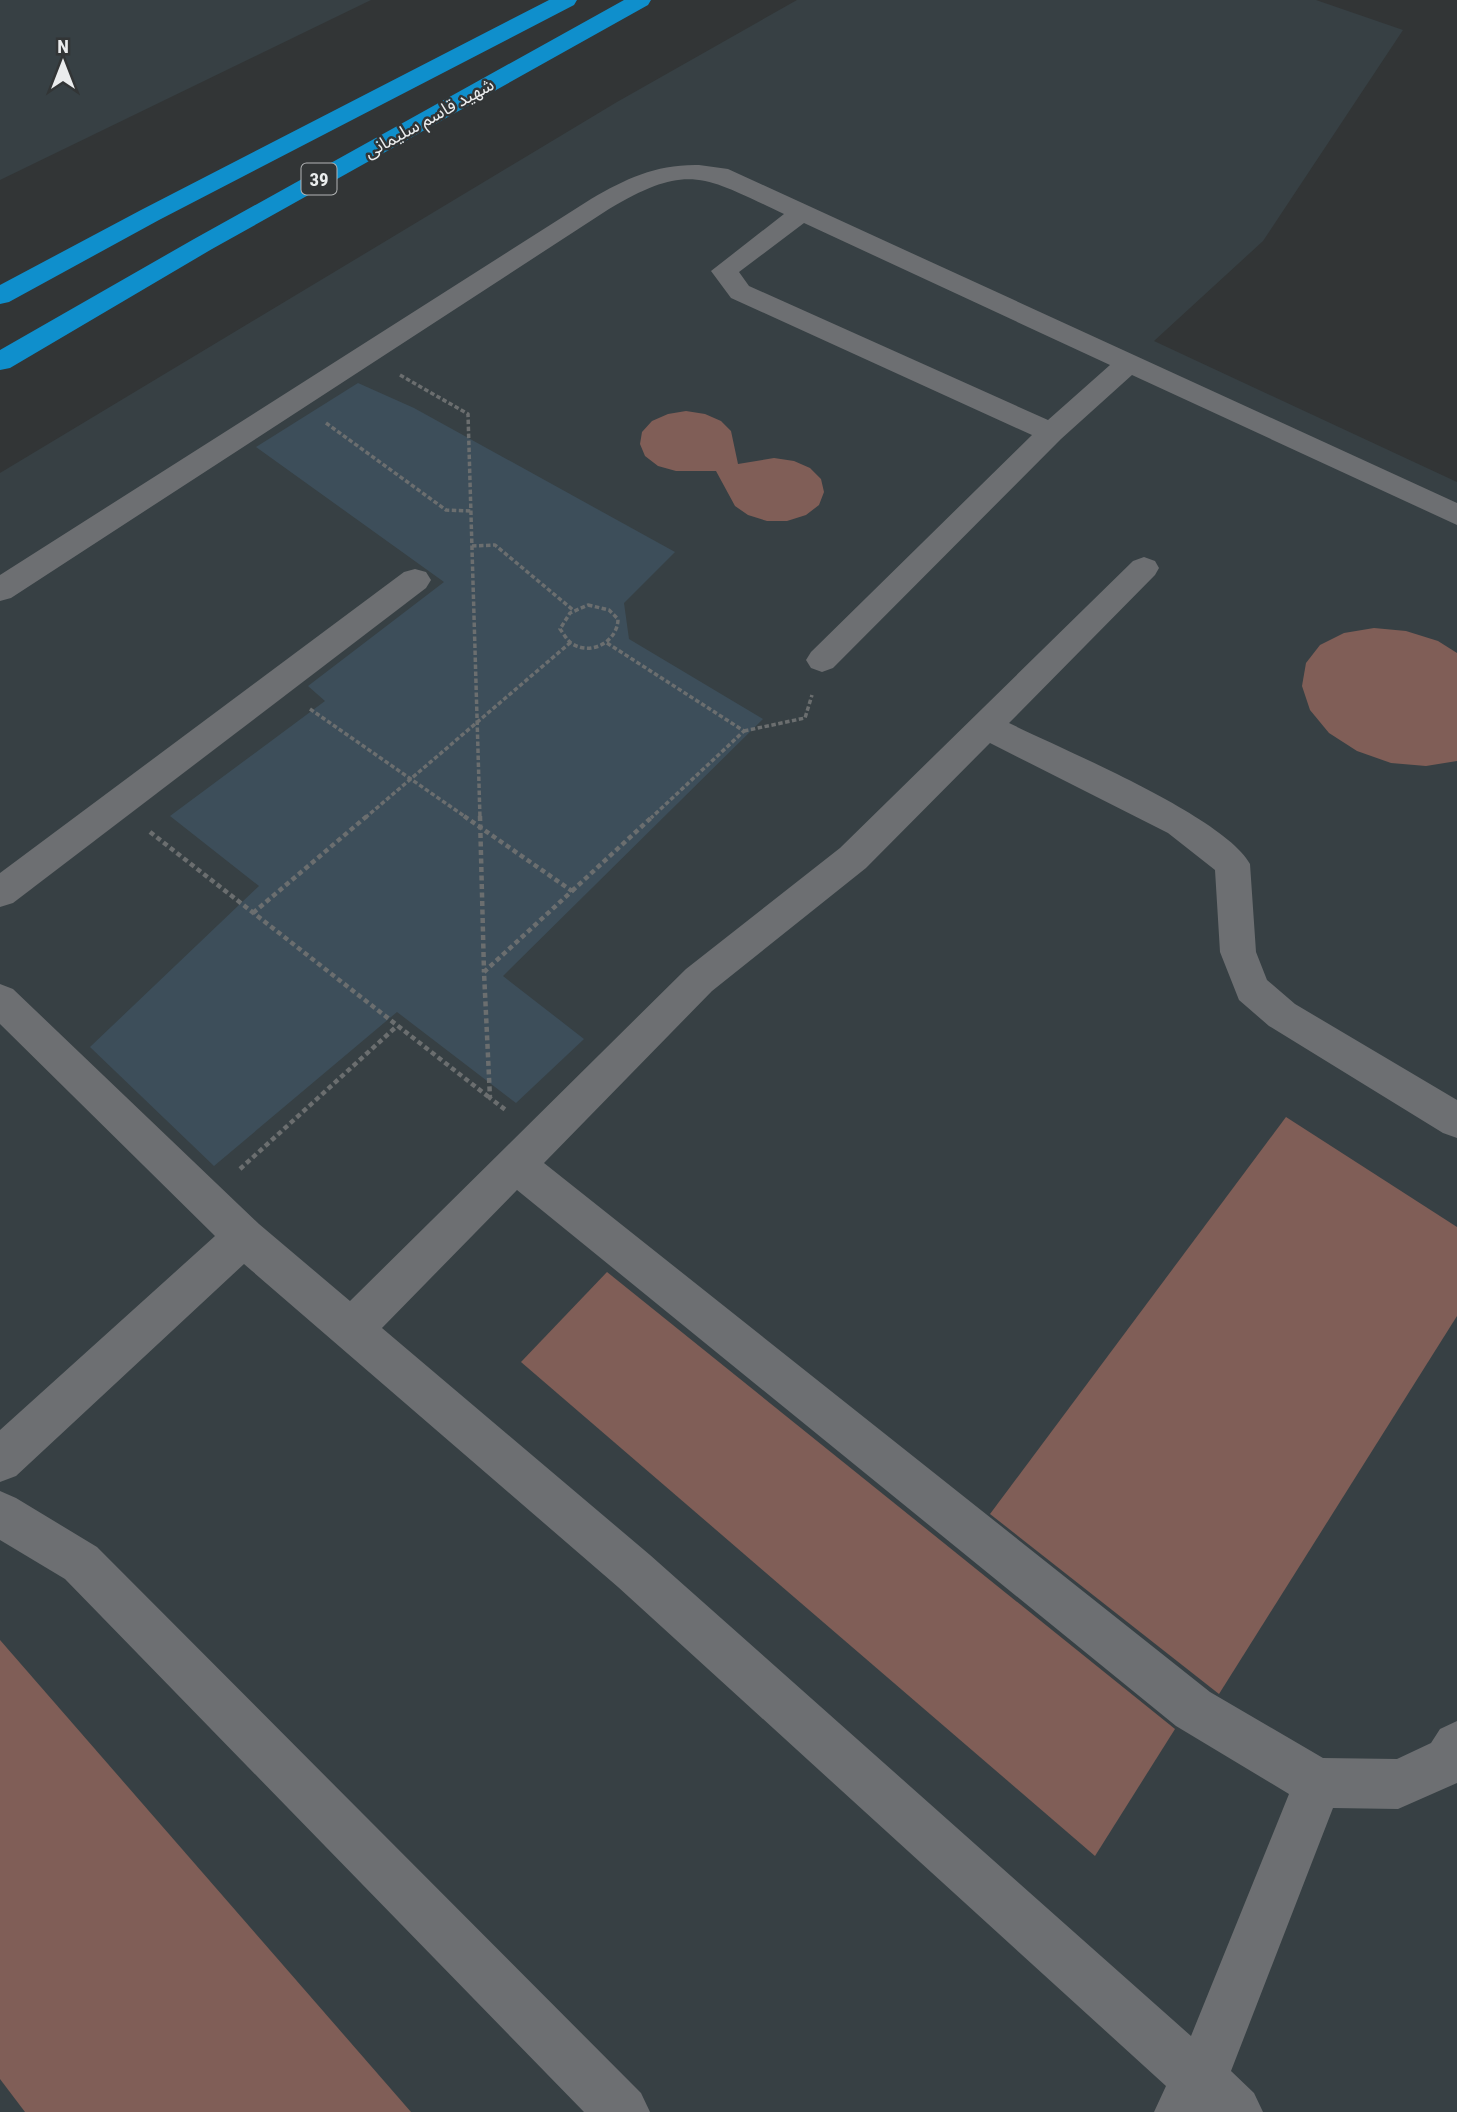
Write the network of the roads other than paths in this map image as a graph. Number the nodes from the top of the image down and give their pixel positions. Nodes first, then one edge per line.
1 (566, 0) edge
2 (640, 0) edge
3 (802, 212) junction
4 (177, 229) junction
5 (0, 296) edge
6 (0, 362) edge
7 (1129, 363) junction
8 (1051, 433) junction
9 (1457, 515) edge
10 (1144, 568) dead end
11 (415, 580) dead end
12 (0, 590) edge
13 (822, 660) road end
14 (986, 726) junction
15 (0, 893) edge
16 (0, 999) edge
17 (1457, 1121) edge
18 (529, 1150) junction
19 (244, 1237) junction
20 (351, 1329) junction
21 (0, 1460) edge
22 (0, 1514) edge
23 (1457, 1746) edge
24 (1318, 1783) junction
25 (1206, 2102) edge
26 (622, 2112) edge

1 - 4 highway, شهید قاسم سلیمانی / 39
2 - 4 highway, شهید قاسم سلیمانی / 39
3 - 7 lane
3 - 8 lane
3 - 12 lane
4 - 5 highway, شهید قاسم سلیمانی / 39
4 - 6 highway, شهید قاسم سلیمانی / 39
7 - 8 lane
7 - 9 lane
8 - 13 lane
10 - 14 lane
11 - 15 lane
14 - 17 lane
14 - 18 lane
16 - 19 lane
18 - 20 lane
18 - 24 lane
19 - 20 lane
19 - 21 lane
20 - 25 lane
22 - 26 lane
23 - 24 lane
24 - 25 lane

